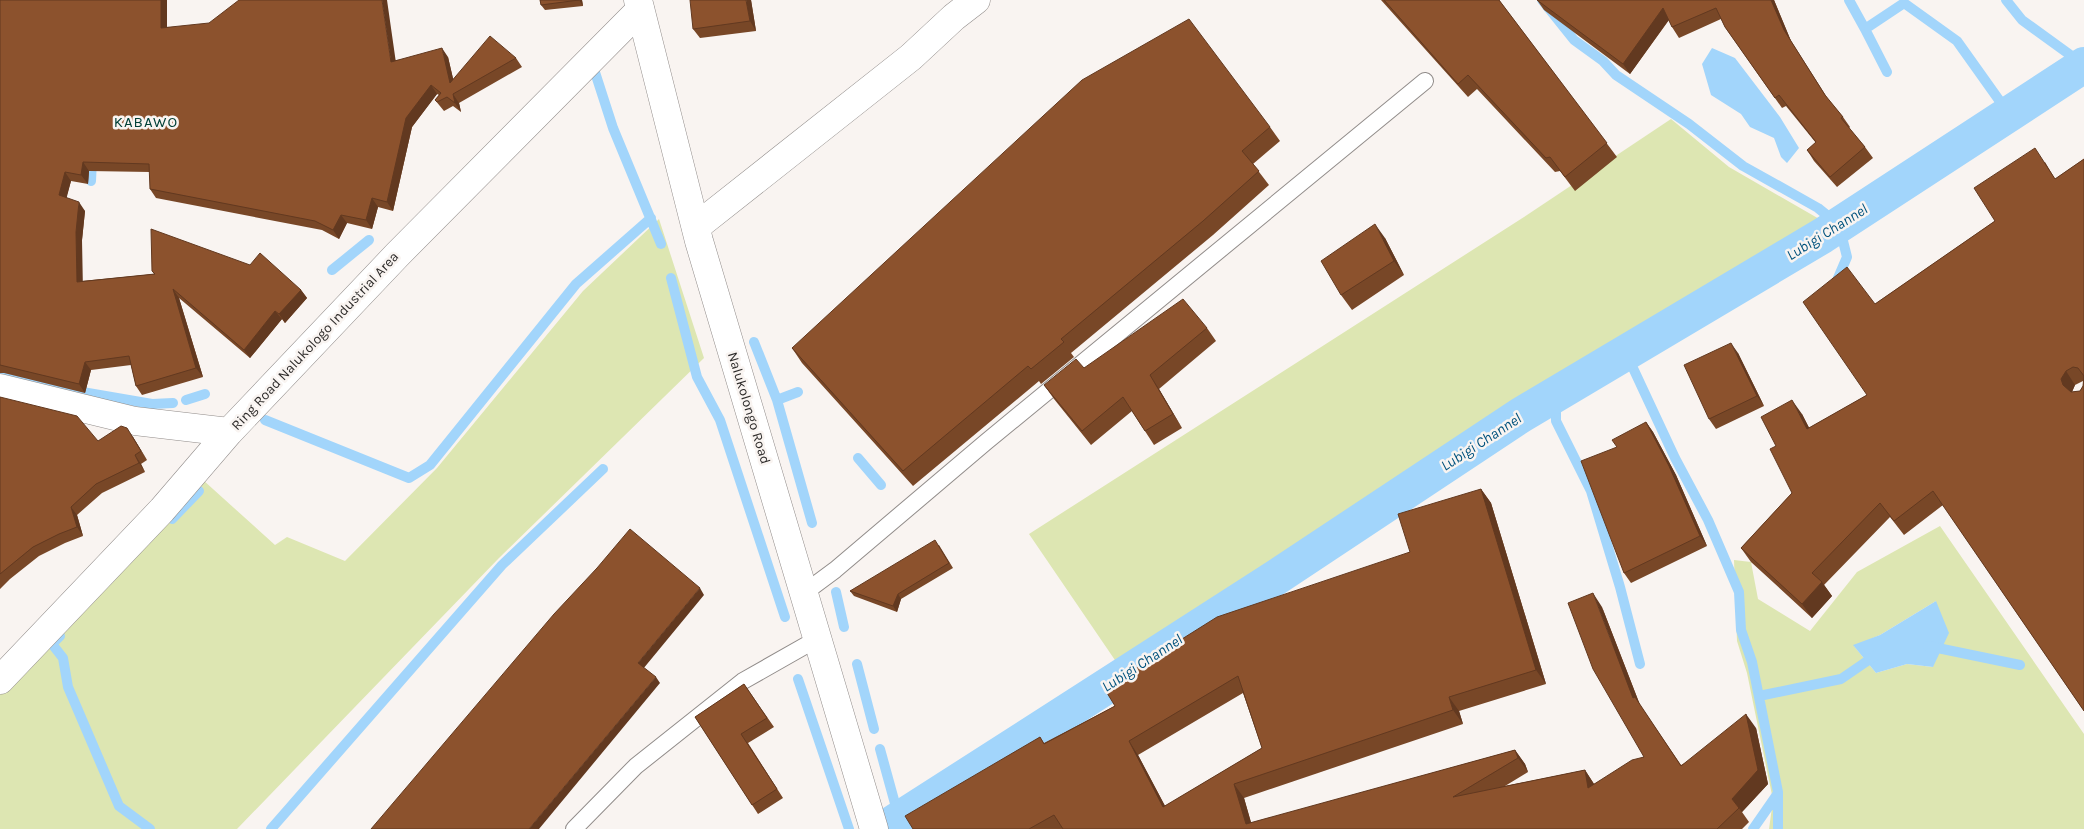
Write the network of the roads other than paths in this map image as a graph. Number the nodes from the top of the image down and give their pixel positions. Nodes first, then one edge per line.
1 (976, 0) edge
2 (639, 5) edge
3 (1425, 81) dead end
4 (696, 227) junction
5 (0, 388) edge
6 (229, 432) junction
7 (804, 594) junction
8 (818, 639) junction
9 (0, 680) edge
10 (871, 821) edge
11 (574, 829) edge

1 - 4 street
2 - 4 street, Nalukolongo Road
2 - 6 street, Ring Road Nalukologo Industrial Area
3 - 7 lane
4 - 7 street, Nalukolongo Road
5 - 6 street
6 - 9 street, Ring Road Nalukologo Industrial Area
7 - 8 street, Nalukolongo Road
8 - 10 street, Nalukolongo Road
8 - 11 lane

